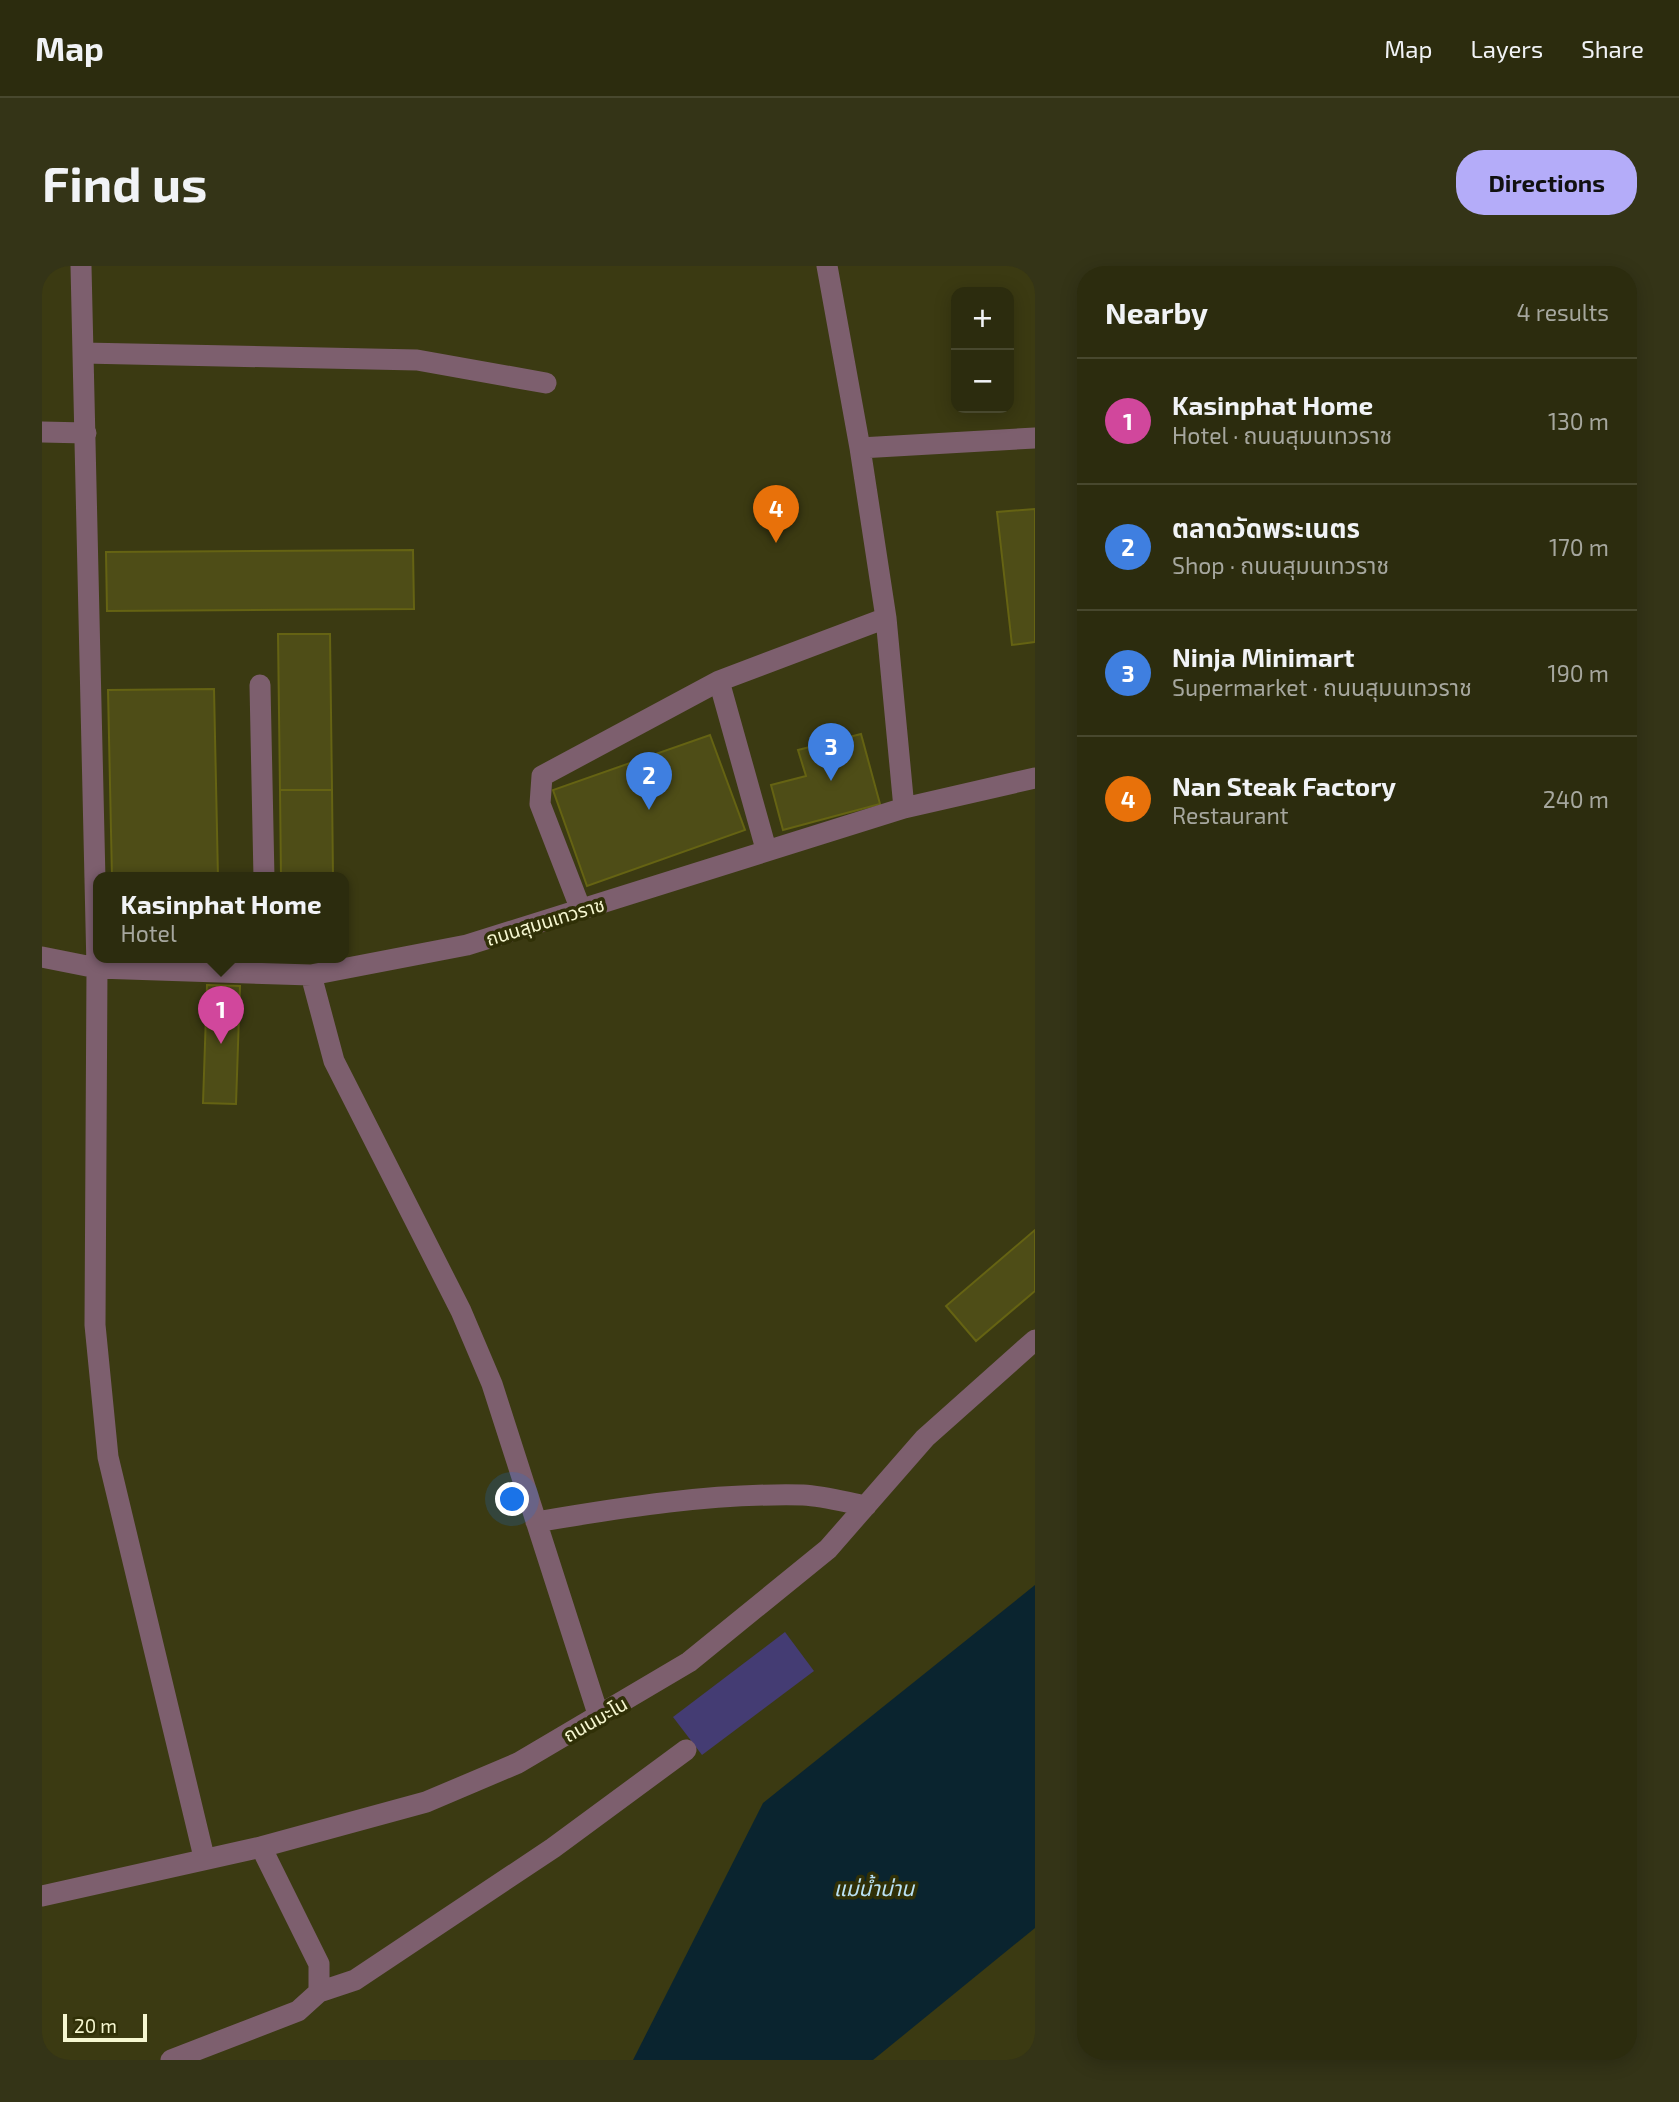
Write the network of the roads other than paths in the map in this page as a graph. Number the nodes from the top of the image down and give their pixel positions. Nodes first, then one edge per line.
1 (81, 266) edge
2 (827, 266) edge
3 (83, 353) junction
4 (546, 383) dead end
5 (42, 432) edge
6 (86, 433) junction
7 (1035, 438) edge
8 (860, 448) junction
9 (886, 618) junction
10 (719, 681) junction
11 (260, 685) dead end
12 (1035, 778) edge
13 (904, 808) junction
14 (766, 849) junction
15 (95, 872) edge
16 (264, 872) edge
17 (581, 911) junction
18 (42, 957) edge
19 (97, 963) edge
20 (266, 966) edge
21 (97, 968) junction
22 (311, 975) junction
23 (1035, 1340) edge
24 (866, 1506) junction
25 (536, 1522) junction
26 (599, 1717) junction
27 (686, 1750) dead end
28 (261, 1847) junction
29 (204, 1857) junction
30 (42, 1896) edge
31 (319, 1992) junction
32 (171, 2060) edge

1 - 3 street
2 - 8 street
3 - 4 street
3 - 6 street
5 - 6 street
6 - 15 street
7 - 8 street
8 - 9 street
9 - 10 street
9 - 13 street
10 - 14 street
10 - 17 street
11 - 16 street
12 - 13 street, ถนนสุมนเทวราช
13 - 14 street, ถนนสุมนเทวราช
14 - 17 street, ถนนสุมนเทวราช
17 - 22 street, ถนนสุมนเทวราช
18 - 21 street, ถนนสุมนเทวราช
19 - 21 street
20 - 21 street, ถนนสุมนเทวราช
20 - 22 street, ถนนสุมนเทวราช
21 - 29 street
22 - 25 street
23 - 24 street, ถนนมะโน
24 - 25 street
24 - 26 street, ถนนมะโน
25 - 26 street
26 - 28 street, ถนนมะโน
27 - 31 street
28 - 29 street, ถนนมะโน
28 - 31 street
29 - 30 street, ถนนมะโน
31 - 32 street

